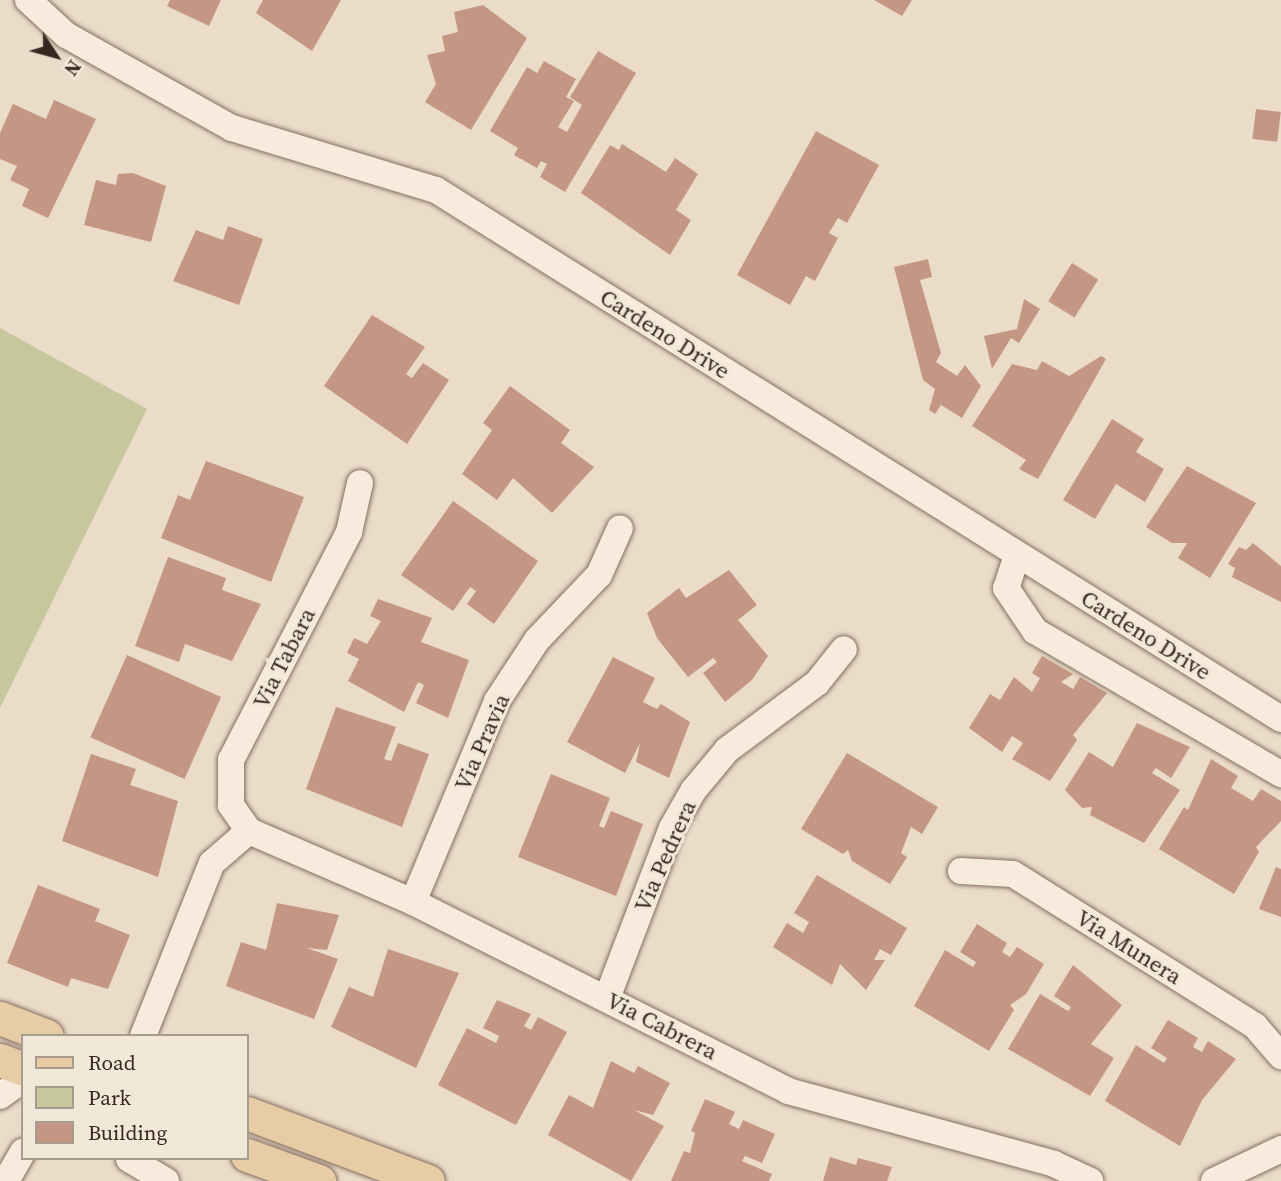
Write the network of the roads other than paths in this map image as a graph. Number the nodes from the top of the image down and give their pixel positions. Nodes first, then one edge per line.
1 (28, 0) edge
2 (360, 483) dead end
3 (620, 528) dead end
4 (1017, 555) junction
5 (844, 649) dead end
6 (1281, 719) edge
7 (1281, 774) edge
8 (249, 831) junction
9 (961, 871) dead end
10 (413, 902) junction
11 (607, 998) junction
12 (0, 1018) edge
13 (42, 1034) edge
14 (144, 1034) edge
15 (1281, 1056) edge
16 (0, 1060) edge
17 (21, 1068) edge
18 (21, 1080) edge
19 (0, 1096) edge
20 (248, 1113) edge
21 (1281, 1149) edge
22 (21, 1155) edge
23 (248, 1155) edge
24 (131, 1160) edge
25 (315, 1180) edge
26 (6, 1181) edge
27 (166, 1181) edge
28 (428, 1181) edge
29 (1090, 1181) edge
30 (1214, 1181) edge

1 - 4 street, Cardeno Drive
2 - 8 street, Via Tabara
3 - 10 street, Via Pravia
4 - 6 street, Cardeno Drive
4 - 7 street
5 - 11 street, Via Pedrera
8 - 10 street, Via Cabrera
8 - 14 street
9 - 15 street, Via Munera
10 - 11 street, Via Cabrera
11 - 29 street, Via Cabrera
12 - 13 main road
16 - 17 main road
18 - 19 street
20 - 28 main road
21 - 30 street
22 - 26 street
23 - 25 main road
24 - 27 street

